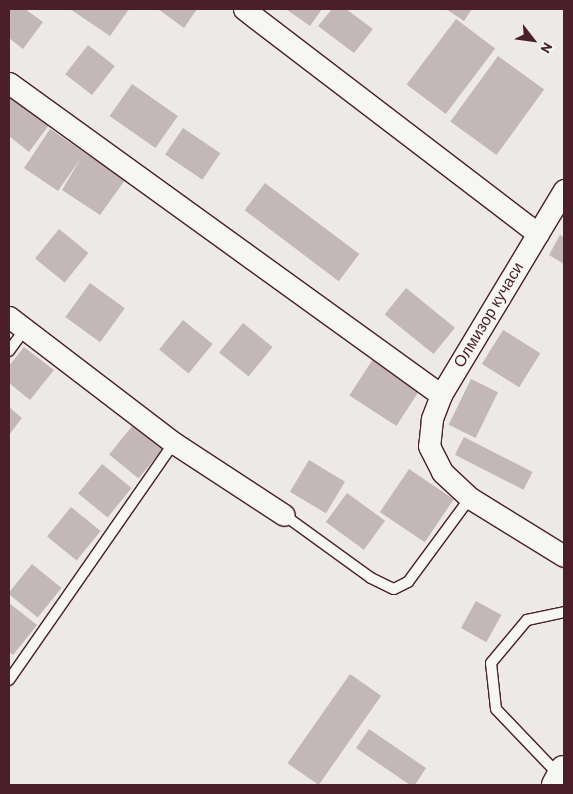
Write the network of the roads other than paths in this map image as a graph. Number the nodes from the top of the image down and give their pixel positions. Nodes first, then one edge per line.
1 (244, 9) edge
2 (9, 83) edge
3 (564, 190) edge
4 (538, 234) junction
5 (17, 323) edge
6 (9, 351) edge
7 (441, 395) junction
8 (174, 443) junction
9 (470, 498) junction
10 (284, 515) joint
11 (564, 556) edge
12 (564, 612) edge
13 (9, 680) edge
14 (556, 779) edge

1 - 4 street
2 - 7 street
3 - 4 street, Олмизор кучаси
4 - 7 street, Олмизор кучаси
5 - 6 lane
5 - 8 street
7 - 9 street, Олмизор кучаси
8 - 10 street
8 - 13 lane
9 - 10 lane
9 - 11 street
12 - 14 lane

